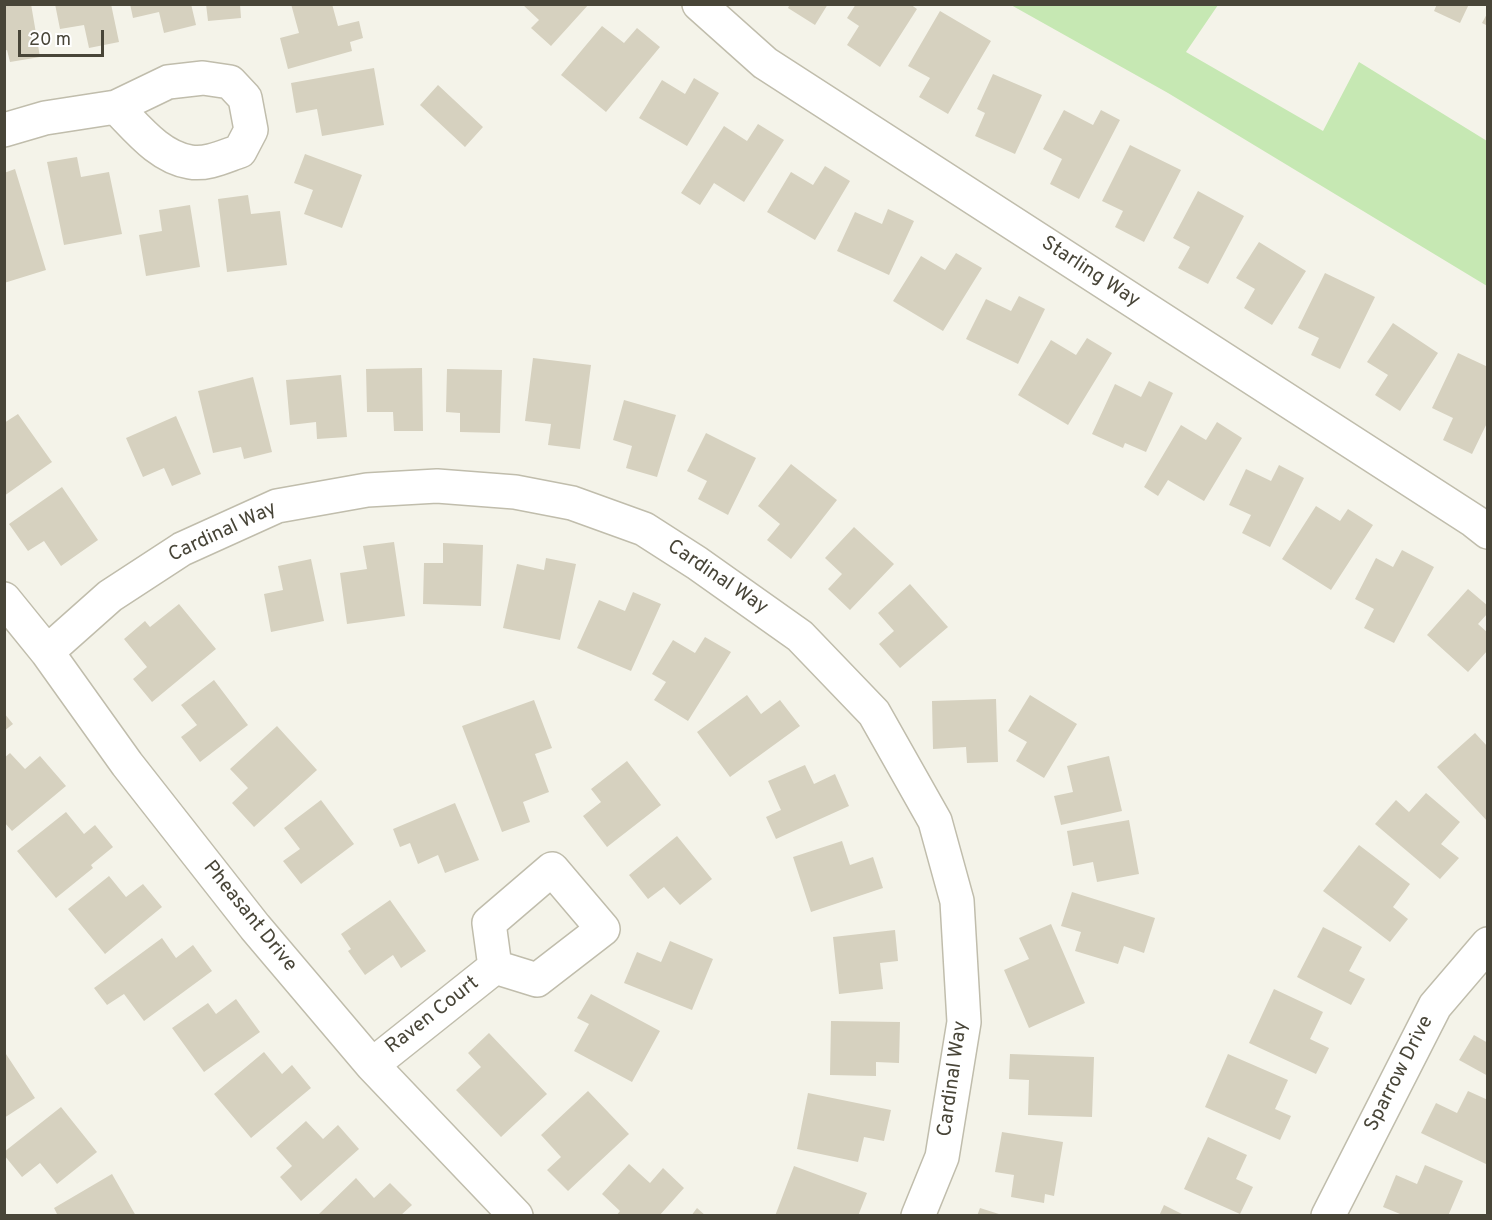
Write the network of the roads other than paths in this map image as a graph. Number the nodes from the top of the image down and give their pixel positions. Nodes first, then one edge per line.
1 (699, 4) edge
2 (116, 107) dead end
3 (4, 130) edge
4 (1488, 532) edge
5 (4, 600) edge
6 (47, 652) junction
7 (1488, 944) edge
8 (495, 967) dead end
9 (372, 1065) junction
10 (516, 1215) edge
11 (918, 1215) edge
12 (1328, 1215) edge

1 - 4 street, Starling Way
2 - 3 street
5 - 6 street, Pheasant Drive
6 - 9 street, Pheasant Drive
6 - 11 street, Cardinal Way
7 - 12 street, Sparrow Drive
8 - 9 street, Raven Court
9 - 10 street, Pheasant Drive

